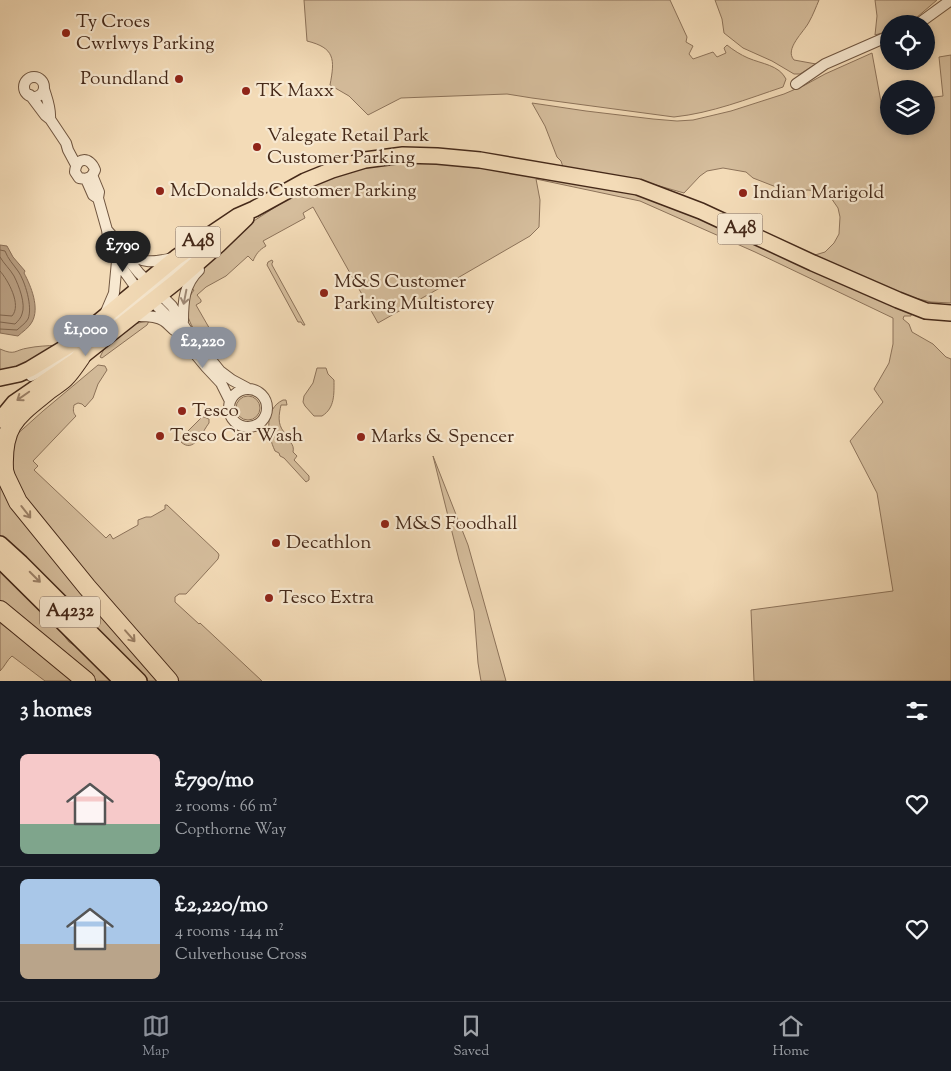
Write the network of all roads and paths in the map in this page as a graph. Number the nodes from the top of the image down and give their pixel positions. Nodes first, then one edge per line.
1 (951, 0) edge
2 (930, 15) edge
3 (880, 40) edge
4 (796, 84) dead end
5 (44, 89) junction
6 (30, 95) junction
7 (50, 118) junction
8 (80, 162) junction
9 (89, 177) junction
10 (254, 209) junction
11 (242, 223) junction
12 (107, 230) junction
13 (218, 245) junction
14 (119, 247) junction
15 (177, 257) junction
16 (116, 261) junction
17 (149, 291) junction
18 (951, 313) edge
19 (134, 316) junction
20 (102, 319) junction
21 (180, 328) junction
22 (81, 357) junction
23 (3, 378) edge
24 (247, 388) junction
25 (230, 400) junction
26 (0, 420) edge
27 (2, 463) edge
28 (0, 544) edge
29 (0, 560) edge
30 (0, 610) edge
31 (86, 681) edge
32 (122, 681) edge
33 (139, 681) edge
34 (169, 681) edge

1 - 2 street
3 - 4 street
5 - 6 street
5 - 6 street
5 - 7 street
6 - 7 street
7 - 8 street
8 - 9 street
8 - 9 street
9 - 12 street
10 - 11 main road, A48
10 - 15 main road, A48
10 - 18 main road, A48
11 - 13 main road, A48
11 - 17 street
12 - 14 street
12 - 16 street
13 - 17 main road, A48
13 -> 21 street
14 - 15 street
14 - 17 street
15 - 17 main road, A48
16 - 17 street
16 - 20 street
17 - 19 main road, A48
17 - 20 main road, A48
17 - 21 street
17 - 23 street
19 - 21 street
19 - 22 main road, A48
20 - 23 main road, A48
21 - 24 street
21 - 25 street
22 -> 26 main road, A48
22 - 27 highway
24 - 25 street
24 - 25 street
27 -> 34 highway
28 -> 33 main road, A4232
29 - 32 main road, A4232
30 - 31 highway

